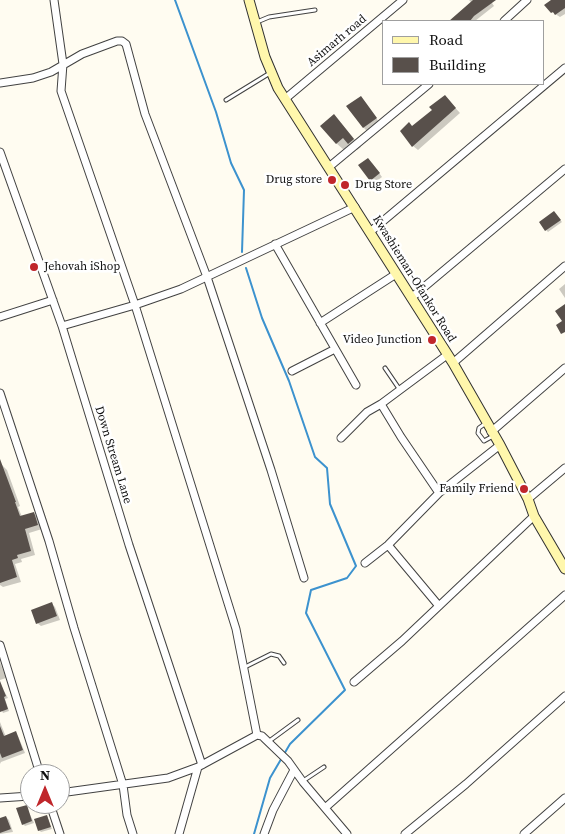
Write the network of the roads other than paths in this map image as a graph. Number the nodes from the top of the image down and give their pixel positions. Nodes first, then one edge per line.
1 (54, 0) edge
2 (248, 0) edge
3 (403, 0) edge
4 (527, 0) edge
5 (315, 10) dead end
6 (505, 20) edge
7 (254, 23) junction
8 (63, 64) junction
9 (565, 68) edge
10 (270, 72) junction
11 (0, 83) edge
12 (428, 85) edge
13 (545, 85) edge
14 (545, 85) edge
15 (226, 100) dead end
16 (285, 100) junction
17 (0, 152) edge
18 (329, 167) junction
19 (565, 169) edge
20 (355, 207) junction
21 (370, 232) junction
22 (275, 244) junction
23 (565, 266) edge
24 (396, 274) junction
25 (207, 278) junction
26 (411, 298) junction
27 (53, 300) junction
28 (135, 305) junction
29 (0, 316) edge
30 (320, 323) junction
31 (62, 326) junction
32 (335, 349) junction
33 (447, 354) junction
34 (453, 363) junction
35 (385, 368) dead end
36 (565, 368) edge
37 (292, 371) dead end
38 (356, 385) dead end
39 (400, 390) junction
40 (0, 393) edge
41 (382, 404) junction
42 (493, 434) junction
43 (341, 438) dead end
44 (500, 445) junction
45 (565, 468) edge
46 (439, 493) junction
47 (528, 499) junction
48 (534, 516) junction
49 (388, 545) junction
50 (365, 563) dead end
51 (565, 569) edge
52 (304, 578) dead end
53 (565, 596) edge
54 (439, 606) junction
55 (0, 645) edge
56 (284, 662) dead end
57 (244, 667) junction
58 (354, 682) dead end
59 (565, 696) edge
60 (298, 720) dead end
61 (257, 735) junction
62 (268, 743) junction
63 (37, 764) edge
64 (200, 766) junction
65 (324, 767) dead end
66 (294, 770) junction
67 (303, 782) junction
68 (123, 785) junction
69 (70, 793) edge
70 (20, 797) edge
71 (0, 798) edge
72 (565, 798) edge
73 (325, 808) junction
74 (53, 814) edge
75 (60, 834) edge
76 (133, 834) edge
77 (179, 834) edge
78 (264, 834) edge
79 (348, 834) edge
80 (405, 834) edge
81 (524, 834) edge

1 - 8 street
2 - 7 main road, Kwashieman-Ofankor Road
3 - 16 street, Asimarh road
4 - 6 street
5 - 7 lane
7 - 10 main road, Kwashieman-Ofankor Road
8 - 11 street
8 - 25 street
8 - 28 street
9 - 13 street
10 - 15 lane
10 - 16 main road, Kwashieman-Ofankor Road
12 - 18 street
14 - 21 street
16 - 18 main road, Kwashieman-Ofankor Road
17 - 27 street, Down Stream Lane
18 - 20 main road, Kwashieman-Ofankor Road
19 - 26 street
20 - 21 main road, Kwashieman-Ofankor Road
20 - 22 street
21 - 24 main road, Kwashieman-Ofankor Road
22 - 25 street
22 - 30 street
23 - 34 street
24 - 26 main road, Kwashieman-Ofankor Road
24 - 30 street
25 - 28 street
25 - 52 street
26 - 33 main road, Kwashieman-Ofankor Road
27 - 29 street
27 - 31 street, Down Stream Lane
28 - 31 street
28 - 57 street
30 - 32 street
31 - 64 street, Down Stream Lane
32 - 37 street
32 - 38 street
33 - 34 main road, Kwashieman-Ofankor Road
33 - 39 street
34 - 42 main road, Kwashieman-Ofankor Road
35 - 39 lane
36 - 42 street
39 - 41 street
40 - 68 street
41 - 43 street
41 - 46 street
42 - 44 main road, Kwashieman-Ofankor Road
44 - 46 street
44 - 47 main road, Kwashieman-Ofankor Road
45 - 47 street
46 - 49 street
47 - 48 main road, Kwashieman-Ofankor Road
48 - 51 main road, Kwashieman-Ofankor Road
48 - 54 street
49 - 50 street
49 - 54 street
53 - 73 street
54 - 58 street
55 - 63 street
56 - 57 lane
57 - 61 street
59 - 80 street
60 - 62 lane
61 - 62 street
61 - 64 street
62 - 66 street
64 - 68 street
64 - 77 street
65 - 67 lane
66 - 67 street
66 - 78 street
67 - 73 street
68 - 69 street
68 - 76 street
70 - 71 street
72 - 81 street
73 - 79 street
74 - 75 street

